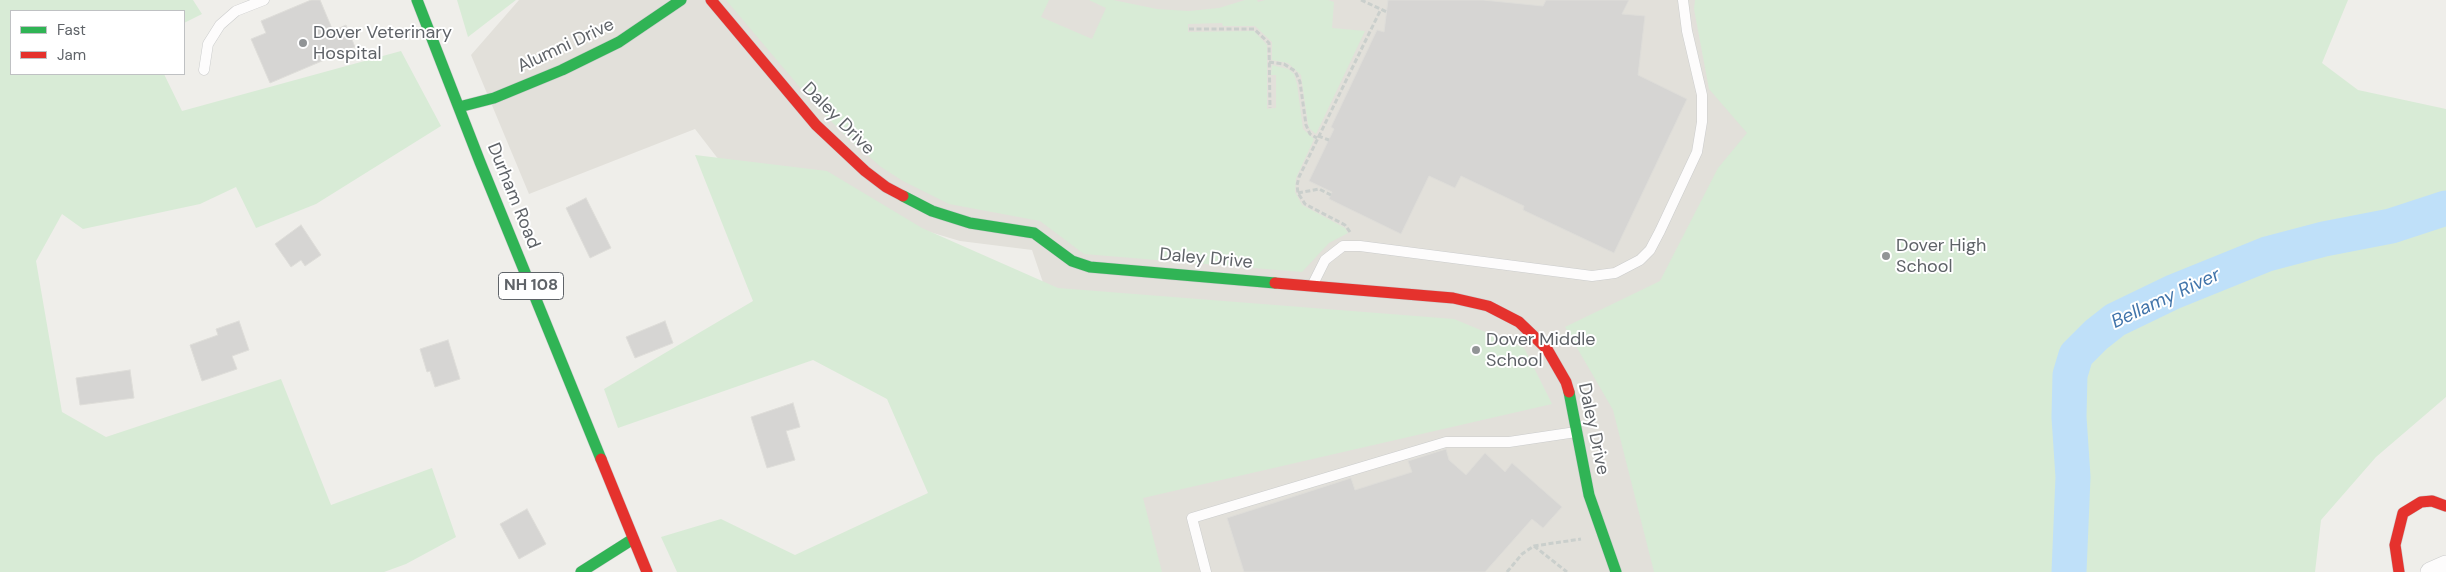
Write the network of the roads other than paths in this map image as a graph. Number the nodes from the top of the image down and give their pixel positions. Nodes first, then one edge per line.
1 (264, 0) edge
2 (417, 0) edge
3 (681, 0) edge
4 (711, 0) edge
5 (1683, 0) edge
6 (204, 70) dead end
7 (459, 107) junction
8 (1312, 285) junction
9 (1577, 432) junction
10 (2446, 506) edge
11 (633, 539) junction
12 (2446, 565) edge
13 (580, 572) edge
14 (647, 572) edge
15 (1206, 572) edge
16 (1616, 572) edge
17 (2399, 572) edge
18 (2430, 572) edge

1 - 6 lane
2 - 7 street, Durham Road / NH 108
3 - 7 street, Alumni Drive
4 - 8 street, Daley Drive
5 - 8 lane
7 - 11 street, Durham Road / NH 108
8 - 9 street, Daley Drive
9 - 15 lane
9 - 16 street, Daley Drive
10 - 17 street
11 - 13 street
11 - 14 street, Durham Road / NH 108
12 - 18 street

